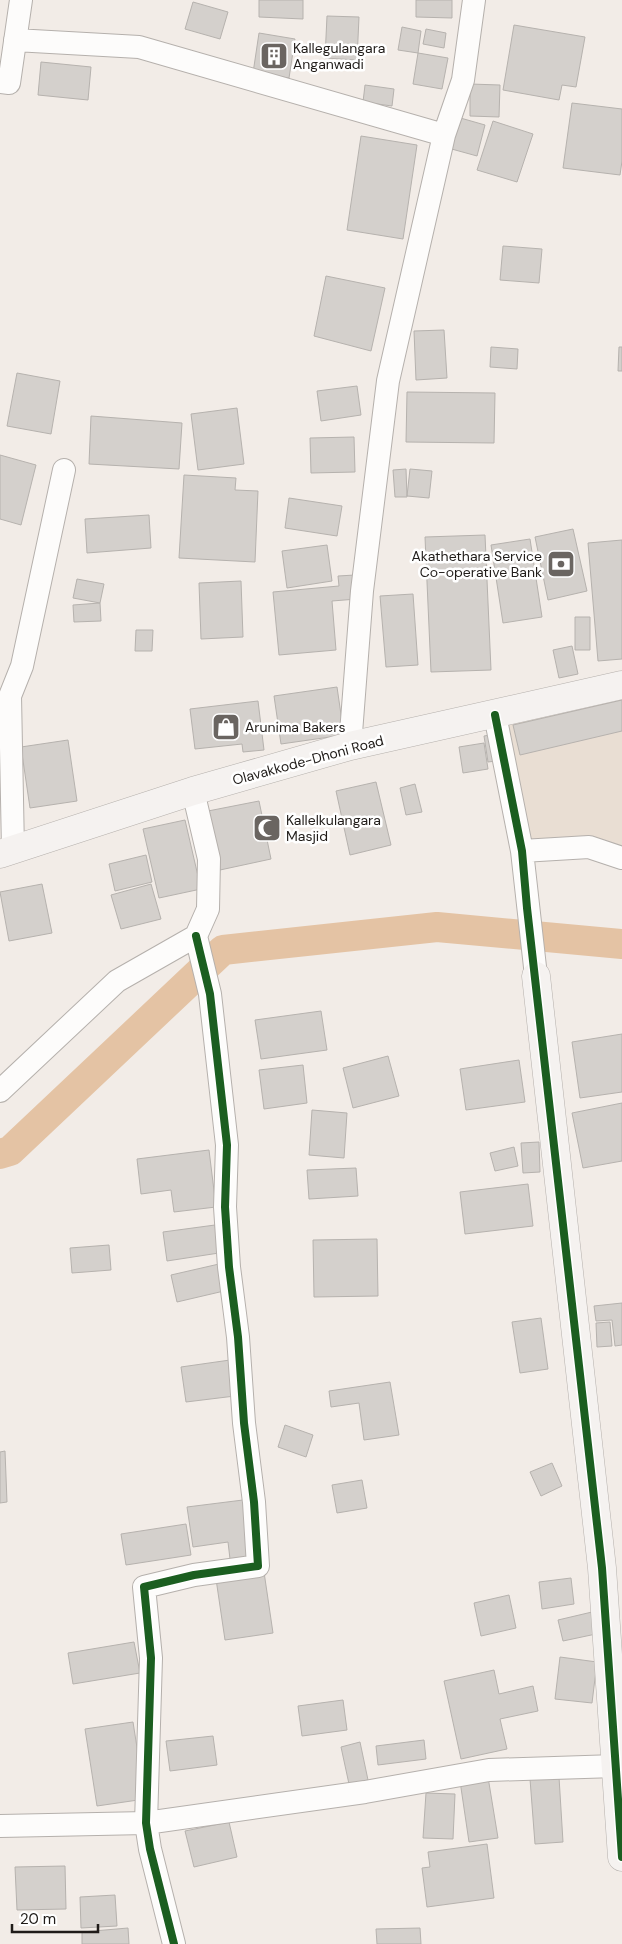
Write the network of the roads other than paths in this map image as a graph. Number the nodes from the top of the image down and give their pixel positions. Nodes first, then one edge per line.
1 (21, 0) edge
2 (474, 0) edge
3 (15, 40) junction
4 (0, 82) edge
5 (444, 135) junction
6 (64, 470) dead end
7 (622, 685) edge
8 (495, 715) junction
9 (350, 746) junction
10 (193, 791) junction
11 (522, 851) junction
12 (7, 852) edge
13 (622, 858) edge
14 (196, 936) junction
15 (536, 976) joint
16 (0, 1091) edge
17 (616, 1766) junction
18 (146, 1823) junction
19 (0, 1826) edge
20 (622, 1857) edge
21 (174, 1944) edge

1 - 3 street
2 - 5 street
3 - 4 street
3 - 5 street
5 - 9 street
6 - 12 street
7 - 8 street, Olavakkode-Dhoni Road
8 - 9 street, Olavakkode-Dhoni Road
8 - 11 street
9 - 10 street, Olavakkode-Dhoni Road
10 - 12 street, Olavakkode-Dhoni Road
10 - 14 street
11 - 13 street
11 - 15 street
14 - 16 street
14 - 18 street
15 - 17 street
17 - 18 street
17 - 20 street
18 - 19 street
18 - 21 street

